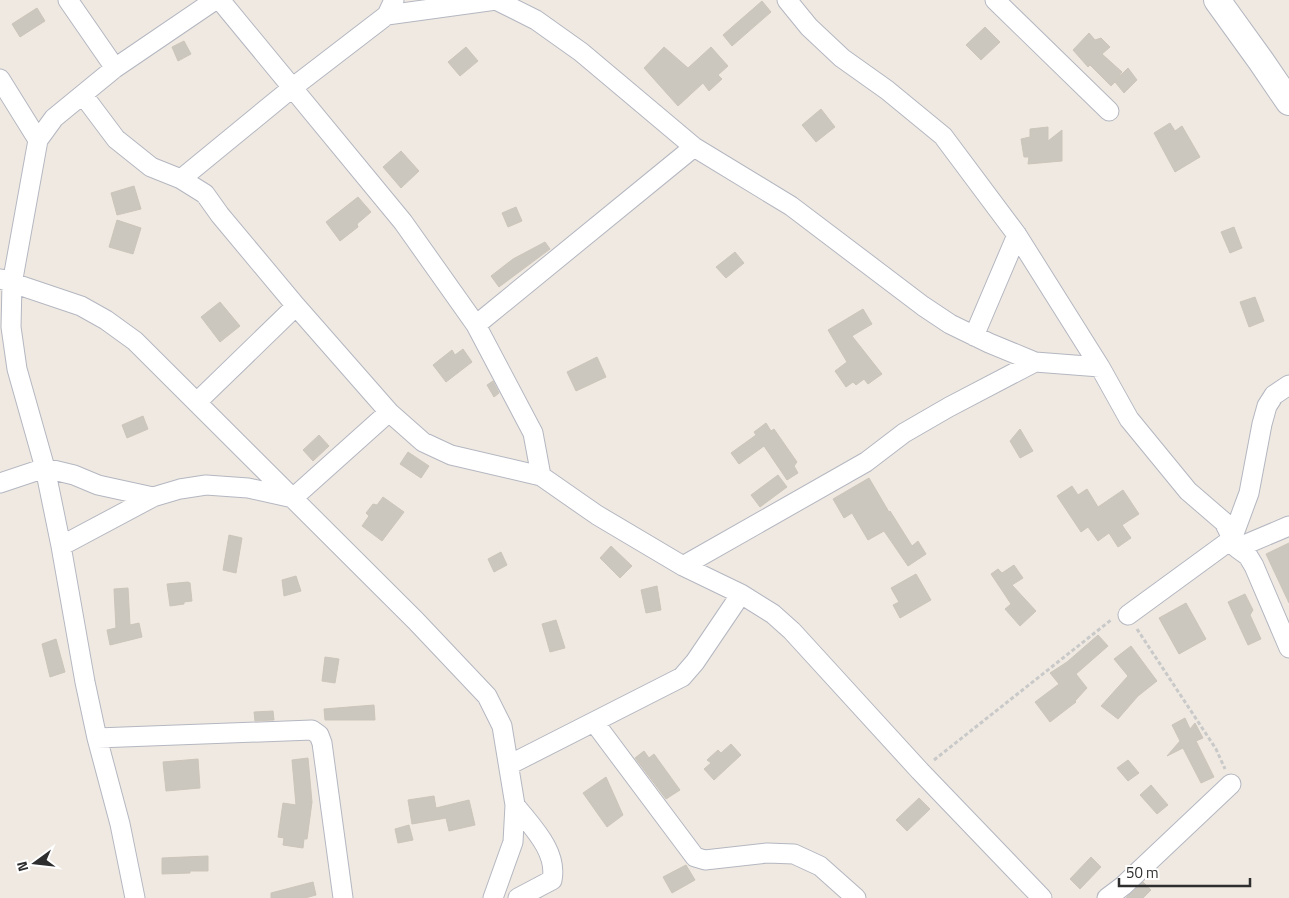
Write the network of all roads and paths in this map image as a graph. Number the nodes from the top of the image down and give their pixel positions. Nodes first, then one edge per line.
1 (68, 0) edge
2 (215, 0) edge
3 (220, 0) edge
4 (787, 0) edge
5 (996, 0) edge
6 (1217, 0) edge
7 (391, 7) edge
8 (115, 68) junction
9 (0, 79) edge
10 (292, 88) junction
11 (83, 95) junction
12 (1289, 102) edge
13 (1109, 112) dead end
14 (38, 140) junction
15 (694, 147) junction
16 (181, 179) junction
17 (1017, 235) junction
18 (6, 281) edge
19 (296, 306) junction
20 (476, 326) junction
21 (974, 336) junction
22 (1035, 362) junction
23 (1100, 367) junction
24 (1289, 385) edge
25 (197, 402) junction
26 (388, 412) junction
27 (45, 468) junction
28 (541, 476) junction
29 (0, 484) edge
30 (153, 497) junction
31 (293, 498) junction
32 (1289, 526) edge
33 (1235, 543) junction
34 (61, 546) junction
35 (683, 566) junction
36 (741, 594) junction
37 (1128, 615) junction
38 (1289, 648) edge
39 (594, 722) junction
40 (96, 738) junction
41 (508, 765) junction
42 (920, 771) junction
43 (1231, 784) joint
44 (515, 805) junction
45 (135, 898) edge
46 (343, 898) edge
47 (493, 898) edge
48 (518, 898) edge
49 (856, 898) edge
50 (1042, 898) edge
51 (1108, 898) edge

1 - 8 street
2 - 8 street
3 - 10 street
4 - 17 street
5 - 13 street
6 - 12 street
7 - 10 street
7 - 15 street
8 - 11 street
9 - 14 street
10 - 16 street
10 - 20 street
11 - 14 street
11 - 16 street
14 - 18 street
15 - 20 street
15 - 21 street
16 - 19 street
17 - 21 street
17 - 23 street
18 - 25 street
18 - 27 street
19 - 25 street
19 - 26 street
20 - 28 street
21 - 22 street
22 - 23 street
22 - 35 street
23 - 33 street
24 - 33 street
25 - 31 street
26 - 28 street
26 - 31 street
27 - 29 street
27 - 30 street
27 - 34 street
28 - 35 street
30 - 31 street
30 - 34 street
31 - 41 street
32 - 33 street
33 - 37 street
33 - 38 street
34 - 40 street
35 - 36 street
36 - 39 street
36 - 42 street
37 - 42 path
37 - 43 path
39 - 41 street
39 - 49 street
40 - 45 street
40 - 46 street
41 - 44 street
42 - 50 street
43 - 51 street
44 - 47 street
44 - 48 street

